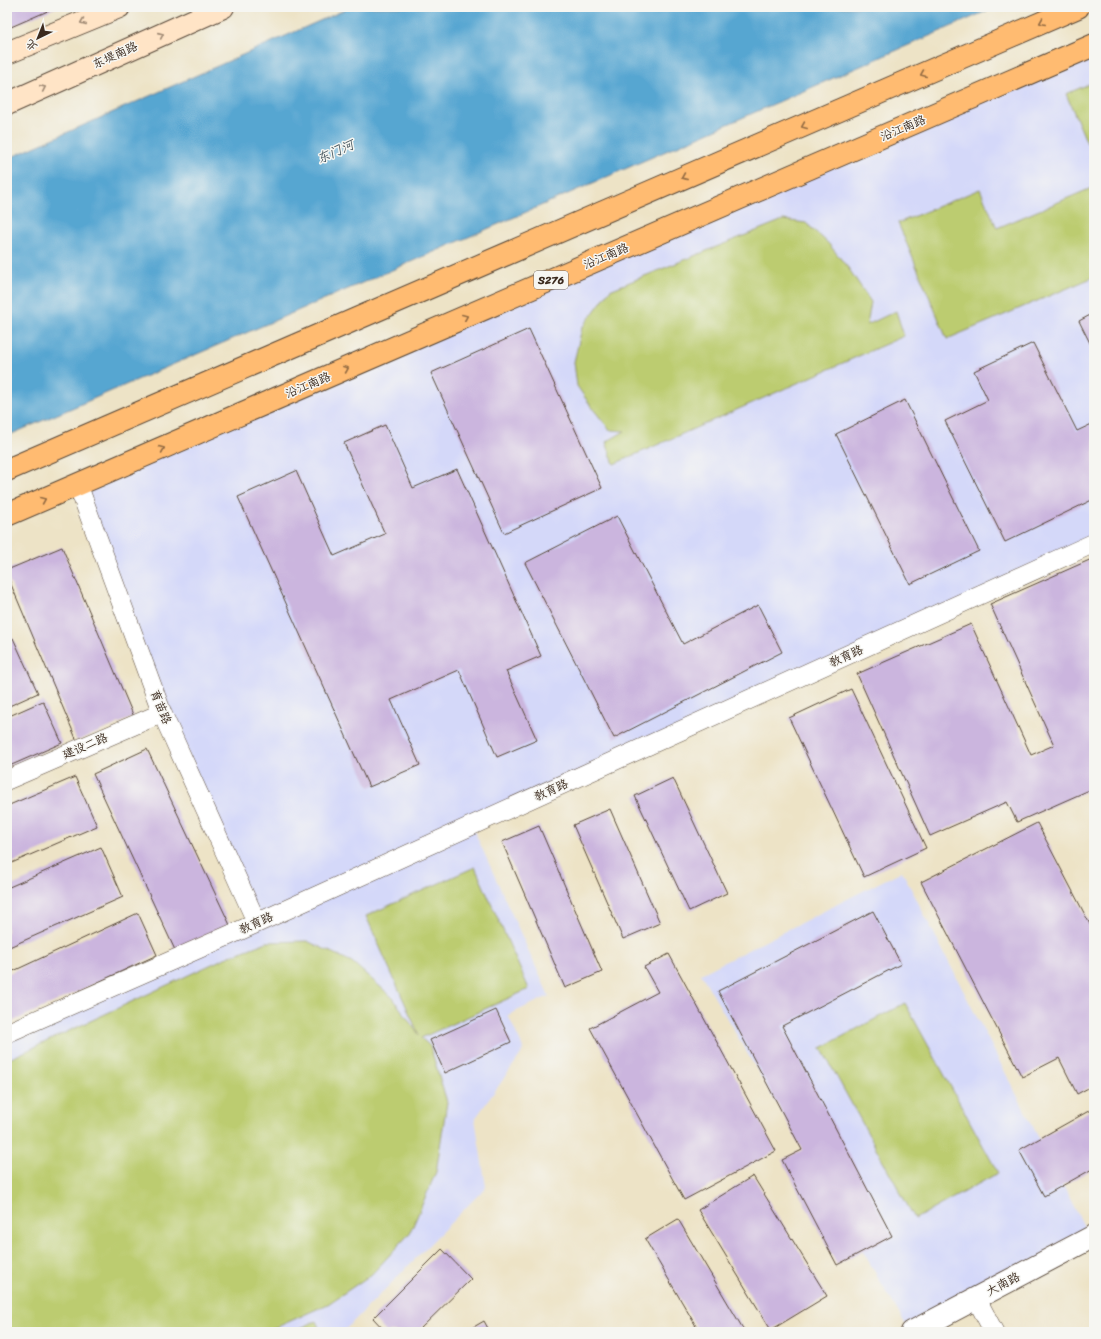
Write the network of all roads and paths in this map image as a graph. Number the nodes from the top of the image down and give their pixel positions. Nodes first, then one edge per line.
1 (119, 7) edge
2 (223, 7) edge
3 (1078, 7) edge
4 (1094, 45) edge
5 (7, 53) edge
6 (7, 104) edge
7 (7, 470) edge
8 (78, 485) junction
9 (7, 515) edge
10 (1094, 543) edge
11 (162, 712) junction
12 (7, 780) edge
13 (257, 923) junction
14 (7, 1033) edge
15 (1094, 1236) edge
16 (976, 1298) junction
17 (912, 1332) edge
18 (994, 1332) edge

1 -> 5 main road
6 -> 2 main road, 东堤南路
3 -> 7 main road
8 -> 4 main road, 沿江南路 / S276
9 -> 8 main road, 沿江南路 / S276
8 - 11 street, 育苗路
10 - 13 street, 教育路
11 - 12 street, 建设二路
11 - 13 street, 育苗路
13 - 14 street, 教育路
15 - 16 street, 大南路
16 - 17 street, 大南路
16 - 18 street

